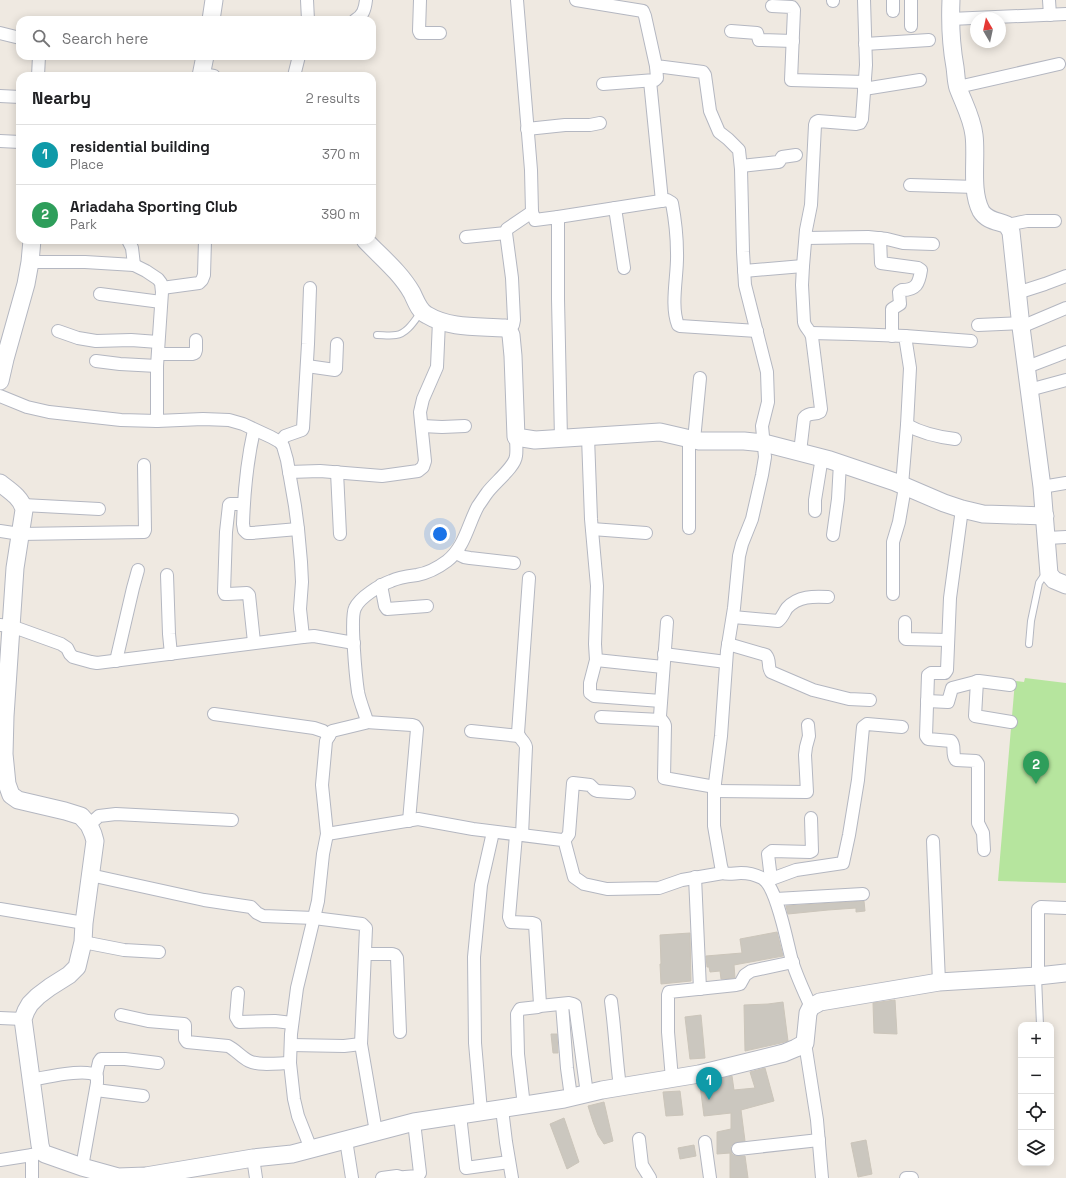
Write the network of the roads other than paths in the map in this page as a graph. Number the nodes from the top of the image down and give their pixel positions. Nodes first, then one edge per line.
1 (214, 0) edge
2 (307, 0) edge
3 (366, 0) edge
4 (420, 0) edge
5 (517, 0) edge
6 (576, 0) edge
7 (864, 0) edge
8 (910, 0) edge
9 (951, 0) edge
10 (1049, 0) edge
11 (772, 6) dead end
12 (1066, 14) edge
13 (1050, 15) junction
14 (212, 16) edge
15 (308, 16) edge
16 (361, 16) edge
17 (950, 19) junction
18 (911, 26) dead end
19 (731, 31) dead end
20 (440, 33) dead end
21 (0, 34) edge
22 (16, 37) edge
23 (929, 40) dead end
24 (793, 41) junction
25 (865, 44) junction
26 (39, 60) edge
27 (205, 60) edge
28 (297, 60) edge
29 (1059, 64) dead end
30 (656, 66) junction
31 (38, 72) edge
32 (206, 72) edge
33 (295, 72) edge
34 (920, 80) dead end
35 (650, 81) junction
36 (604, 84) dead end
37 (865, 85) junction
38 (958, 87) junction
39 (0, 96) edge
40 (16, 97) edge
41 (600, 123) dead end
42 (527, 129) junction
43 (0, 141) edge
44 (16, 142) edge
45 (796, 155) dead end
46 (741, 166) junction
47 (910, 185) dead end
48 (976, 188) junction
49 (662, 201) junction
50 (615, 208) junction
51 (532, 212) junction
52 (558, 217) junction
53 (1055, 221) dead end
54 (1008, 225) junction
55 (506, 233) junction
56 (466, 237) dead end
57 (806, 238) junction
58 (880, 238) junction
59 (32, 244) edge
60 (130, 244) edge
61 (204, 244) edge
62 (369, 244) edge
63 (933, 244) dead end
64 (30, 262) junction
65 (134, 265) junction
66 (803, 266) junction
67 (624, 268) dead end
68 (744, 271) junction
69 (1066, 276) edge
70 (162, 288) junction
71 (310, 288) dead end
72 (1018, 293) junction
73 (100, 294) dead end
74 (161, 302) junction
75 (1066, 308) edge
76 (422, 311) junction
77 (439, 321) junction
78 (978, 325) dead end
79 (1021, 325) junction
80 (58, 331) dead end
81 (509, 331) junction
82 (757, 331) junction
83 (812, 333) junction
84 (377, 335) dead end
85 (892, 336) junction
86 (905, 336) junction
87 (196, 340) dead end
88 (970, 341) dead end
89 (158, 342) junction
90 (337, 344) dead end
91 (1066, 352) edge
92 (157, 360) junction
93 (96, 361) dead end
94 (307, 366) junction
95 (1027, 367) junction
96 (700, 378) dead end
97 (1066, 380) edge
98 (0, 381) edge
99 (1029, 390) junction
100 (0, 396) edge
101 (157, 421) junction
102 (907, 425) junction
103 (422, 426) junction
104 (466, 426) dead end
105 (254, 430) junction
106 (516, 437) junction
107 (588, 437) junction
108 (955, 438) dead end
109 (561, 439) junction
110 (692, 439) junction
111 (280, 442) junction
112 (764, 443) junction
113 (800, 452) junction
114 (822, 458) junction
115 (840, 463) junction
116 (144, 465) dead end
117 (289, 472) junction
118 (337, 472) junction
119 (0, 483) edge
120 (1066, 483) edge
121 (904, 486) junction
122 (1042, 487) junction
123 (243, 504) junction
124 (23, 505) junction
125 (99, 509) dead end
126 (962, 510) junction
127 (815, 511) dead end
128 (1045, 516) junction
129 (689, 528) dead end
130 (298, 529) junction
131 (592, 529) junction
132 (0, 531) edge
133 (646, 533) dead end
134 (20, 534) junction
135 (340, 534) dead end
136 (833, 535) dead end
137 (1066, 537) edge
138 (1047, 538) junction
139 (456, 553) junction
140 (514, 564) dead end
141 (138, 570) dead end
142 (1049, 574) junction
143 (167, 575) dead end
144 (529, 578) dead end
145 (381, 585) junction
146 (1066, 585) edge
147 (893, 594) dead end
148 (828, 597) dead end
149 (427, 606) dead end
150 (733, 617) junction
151 (667, 622) dead end
152 (905, 622) dead end
153 (6, 625) edge
154 (303, 636) junction
155 (948, 640) junction
156 (254, 642) junction
157 (354, 643) junction
158 (728, 644) junction
159 (1029, 644) dead end
160 (171, 654) junction
161 (664, 654) junction
162 (596, 660) junction
163 (116, 661) junction
164 (726, 662) junction
165 (663, 667) junction
166 (4, 668) edge
167 (977, 681) junction
168 (1010, 685) dead end
169 (870, 700) dead end
170 (661, 701) junction
171 (927, 701) junction
172 (214, 714) dead end
173 (2, 716) edge
174 (601, 717) dead end
175 (661, 720) junction
176 (366, 722) junction
177 (1011, 722) dead end
178 (808, 725) dead end
179 (902, 727) dead end
180 (471, 731) dead end
181 (329, 736) junction
182 (519, 736) junction
183 (714, 789) junction
184 (630, 793) dead end
185 (812, 818) dead end
186 (232, 820) dead end
187 (409, 821) junction
188 (89, 825) junction
189 (493, 832) junction
190 (327, 834) junction
191 (519, 835) junction
192 (564, 841) junction
193 (933, 841) dead end
194 (984, 850) dead end
195 (723, 872) junction
196 (90, 875) junction
197 (694, 877) junction
198 (769, 880) junction
199 (863, 894) dead end
200 (776, 899) junction
201 (1066, 908) edge
202 (0, 909) edge
203 (314, 918) junction
204 (84, 923) junction
205 (83, 942) junction
206 (159, 952) dead end
207 (365, 954) junction
208 (793, 962) junction
209 (1066, 972) edge
210 (1038, 976) junction
211 (939, 982) junction
212 (700, 989) junction
213 (238, 993) dead end
214 (612, 1001) dead end
215 (540, 1006) junction
216 (810, 1007) junction
217 (121, 1015) dead end
218 (0, 1018) edge
219 (23, 1019) junction
220 (1040, 1022) edge
221 (292, 1023) junction
222 (400, 1032) dead end
223 (805, 1043) junction
224 (361, 1044) junction
225 (291, 1045) junction
226 (158, 1062) dead end
227 (290, 1063) junction
228 (96, 1075) junction
229 (672, 1079) junction
230 (31, 1080) junction
231 (620, 1087) junction
232 (96, 1090) junction
233 (579, 1095) junction
234 (143, 1096) dead end
235 (524, 1106) junction
236 (502, 1109) junction
237 (481, 1111) junction
238 (460, 1115) junction
239 (414, 1122) junction
240 (376, 1132) junction
241 (639, 1139) dead end
242 (346, 1140) junction
243 (819, 1140) junction
244 (705, 1142) dead end
245 (311, 1149) junction
246 (738, 1149) dead end
247 (37, 1153) junction
248 (253, 1158) junction
249 (0, 1160) edge
250 (509, 1162) junction
251 (82, 1168) junction
252 (198, 1173) edge
253 (171, 1175) edge
254 (146, 1177) edge
255 (32, 1178) edge
256 (256, 1178) edge
257 (352, 1178) edge
258 (382, 1178) edge
259 (404, 1178) edge
260 (512, 1178) edge
261 (650, 1178) edge
262 (710, 1178) edge
263 (822, 1178) edge
264 (906, 1178) edge
265 (912, 1178) edge

1 - 14 street
2 - 15 street
3 - 16 street
4 - 20 street
5 - 42 street
6 - 30 street
7 - 25 street
8 - 18 street
9 - 17 street
10 - 13 street
11 - 24 street
12 - 13 street
13 - 17 street
17 - 38 street
19 - 24 street
21 - 22 street
23 - 25 street
24 - 37 street
25 - 37 street
26 - 31 street
27 - 32 street
28 - 33 street
29 - 38 street
30 - 35 street
30 - 46 street
34 - 37 street
35 - 36 street
35 - 49 street
37 - 57 street
38 - 48 street
39 - 40 street
41 - 42 street
42 - 51 street
43 - 44 street
45 - 46 street
46 - 68 street
47 - 48 street
48 - 54 street
49 - 50 street
49 - 82 street
50 - 52 street
50 - 67 street
51 - 52 street
51 - 55 street
52 - 109 street
53 - 54 street
54 - 72 street
55 - 56 street
55 - 81 street
57 - 58 street
57 - 66 street
58 - 63 street
58 - 85 street
59 - 64 street
60 - 65 street
61 - 70 street
62 - 76 street
64 - 65 street
64 - 98 street
65 - 70 street
66 - 68 street
66 - 83 street
68 - 82 street
69 - 72 street
70 - 74 street
71 - 94 street
72 - 79 street
73 - 74 street
74 - 89 street
75 - 79 street
76 - 77 street
76 - 84 lane
77 - 81 street
77 - 103 street
78 - 79 street
79 - 95 street
80 - 89 street
81 - 106 street
82 - 112 street
83 - 85 street
83 - 113 street
85 - 86 street
86 - 88 street
86 - 102 street
87 - 92 street
89 - 92 street
90 - 94 street
91 - 95 street
92 - 93 street
92 - 101 street
94 - 111 street
95 - 99 street
96 - 110 street
97 - 99 street
99 - 122 street
100 - 101 street
101 - 105 street
102 - 108 street
102 - 121 street
103 - 104 street
103 - 118 street
105 - 111 street
105 - 123 street
106 - 109 street
106 - 139 street
107 - 109 street
107 - 110 street
107 - 131 street
110 - 112 street
110 - 129 street
111 - 117 street
112 - 113 street
112 - 150 street
113 - 114 street
114 - 115 street
114 - 127 street
115 - 121 street
115 - 136 street
116 - 134 street
117 - 118 street
117 - 130 street
118 - 135 street
119 - 124 street
120 - 122 street
121 - 126 street
121 - 147 street
122 - 128 street
123 - 130 street
123 - 156 street
124 - 125 street
124 - 134 street
126 - 128 street
126 - 155 street
128 - 138 street
130 - 154 street
131 - 133 street
131 - 162 street
132 - 134 street
134 - 153 street
137 - 138 street
138 - 142 street
139 - 140 street
139 - 145 street
141 - 163 street
142 - 146 street
142 - 159 lane
143 - 160 street
144 - 182 street
145 - 149 street
145 - 157 street
148 - 150 street
150 - 158 street
151 - 161 street
152 - 155 street
153 - 163 street
153 - 166 street
154 - 156 street
154 - 157 street
155 - 171 street
156 - 160 street
157 - 176 street
158 - 164 street
158 - 169 street
160 - 163 street
161 - 164 street
161 - 165 street
162 - 165 street
162 - 170 street
164 - 183 street
165 - 170 street
166 - 173 street
167 - 168 street
167 - 171 street
167 - 177 street
170 - 175 street
171 - 194 street
172 - 181 street
173 - 188 street
174 - 175 street
175 - 183 street
176 - 181 street
176 - 187 street
178 - 183 street
179 - 198 street
180 - 182 street
181 - 190 street
182 - 191 street
183 - 195 street
184 - 192 street
185 - 198 street
186 - 188 street
187 - 189 street
187 - 190 street
188 - 196 street
189 - 191 street
189 - 237 street
190 - 203 street
191 - 192 street
191 - 215 street
192 - 197 street
193 - 211 street
195 - 197 street
195 - 198 street
196 - 203 street
196 - 204 street
197 - 212 street
198 - 200 street
199 - 200 street
200 - 208 street
201 - 210 street
202 - 204 street
203 - 207 street
203 - 221 street
204 - 205 street
205 - 206 street
205 - 219 street
207 - 222 street
207 - 224 street
208 - 212 street
208 - 216 street
209 - 210 street
210 - 211 street
210 - 220 lane
211 - 216 street
212 - 229 street
213 - 221 street
214 - 231 street
215 - 233 street
215 - 235 street
216 - 223 street
217 - 227 street
218 - 219 street
219 - 230 street
221 - 225 street
223 - 229 street
223 - 243 street
224 - 225 street
224 - 240 street
225 - 227 street
226 - 228 street
227 - 245 street
228 - 230 street
228 - 232 street
229 - 231 street
230 - 247 street
231 - 233 street
232 - 234 street
232 - 251 street
233 - 235 street
235 - 236 street
236 - 237 street
236 - 250 street
237 - 238 street
238 - 239 street
238 - 250 street
239 - 240 street
239 - 259 street
240 - 242 street
241 - 261 street
242 - 245 street
242 - 257 street
243 - 246 street
243 - 263 street
244 - 262 street
245 - 248 street
247 - 249 street
247 - 251 street
247 - 255 street
248 - 252 street
248 - 256 street
250 - 260 street
251 - 254 street
252 - 253 street
253 - 254 street
258 - 259 street
264 - 265 street

